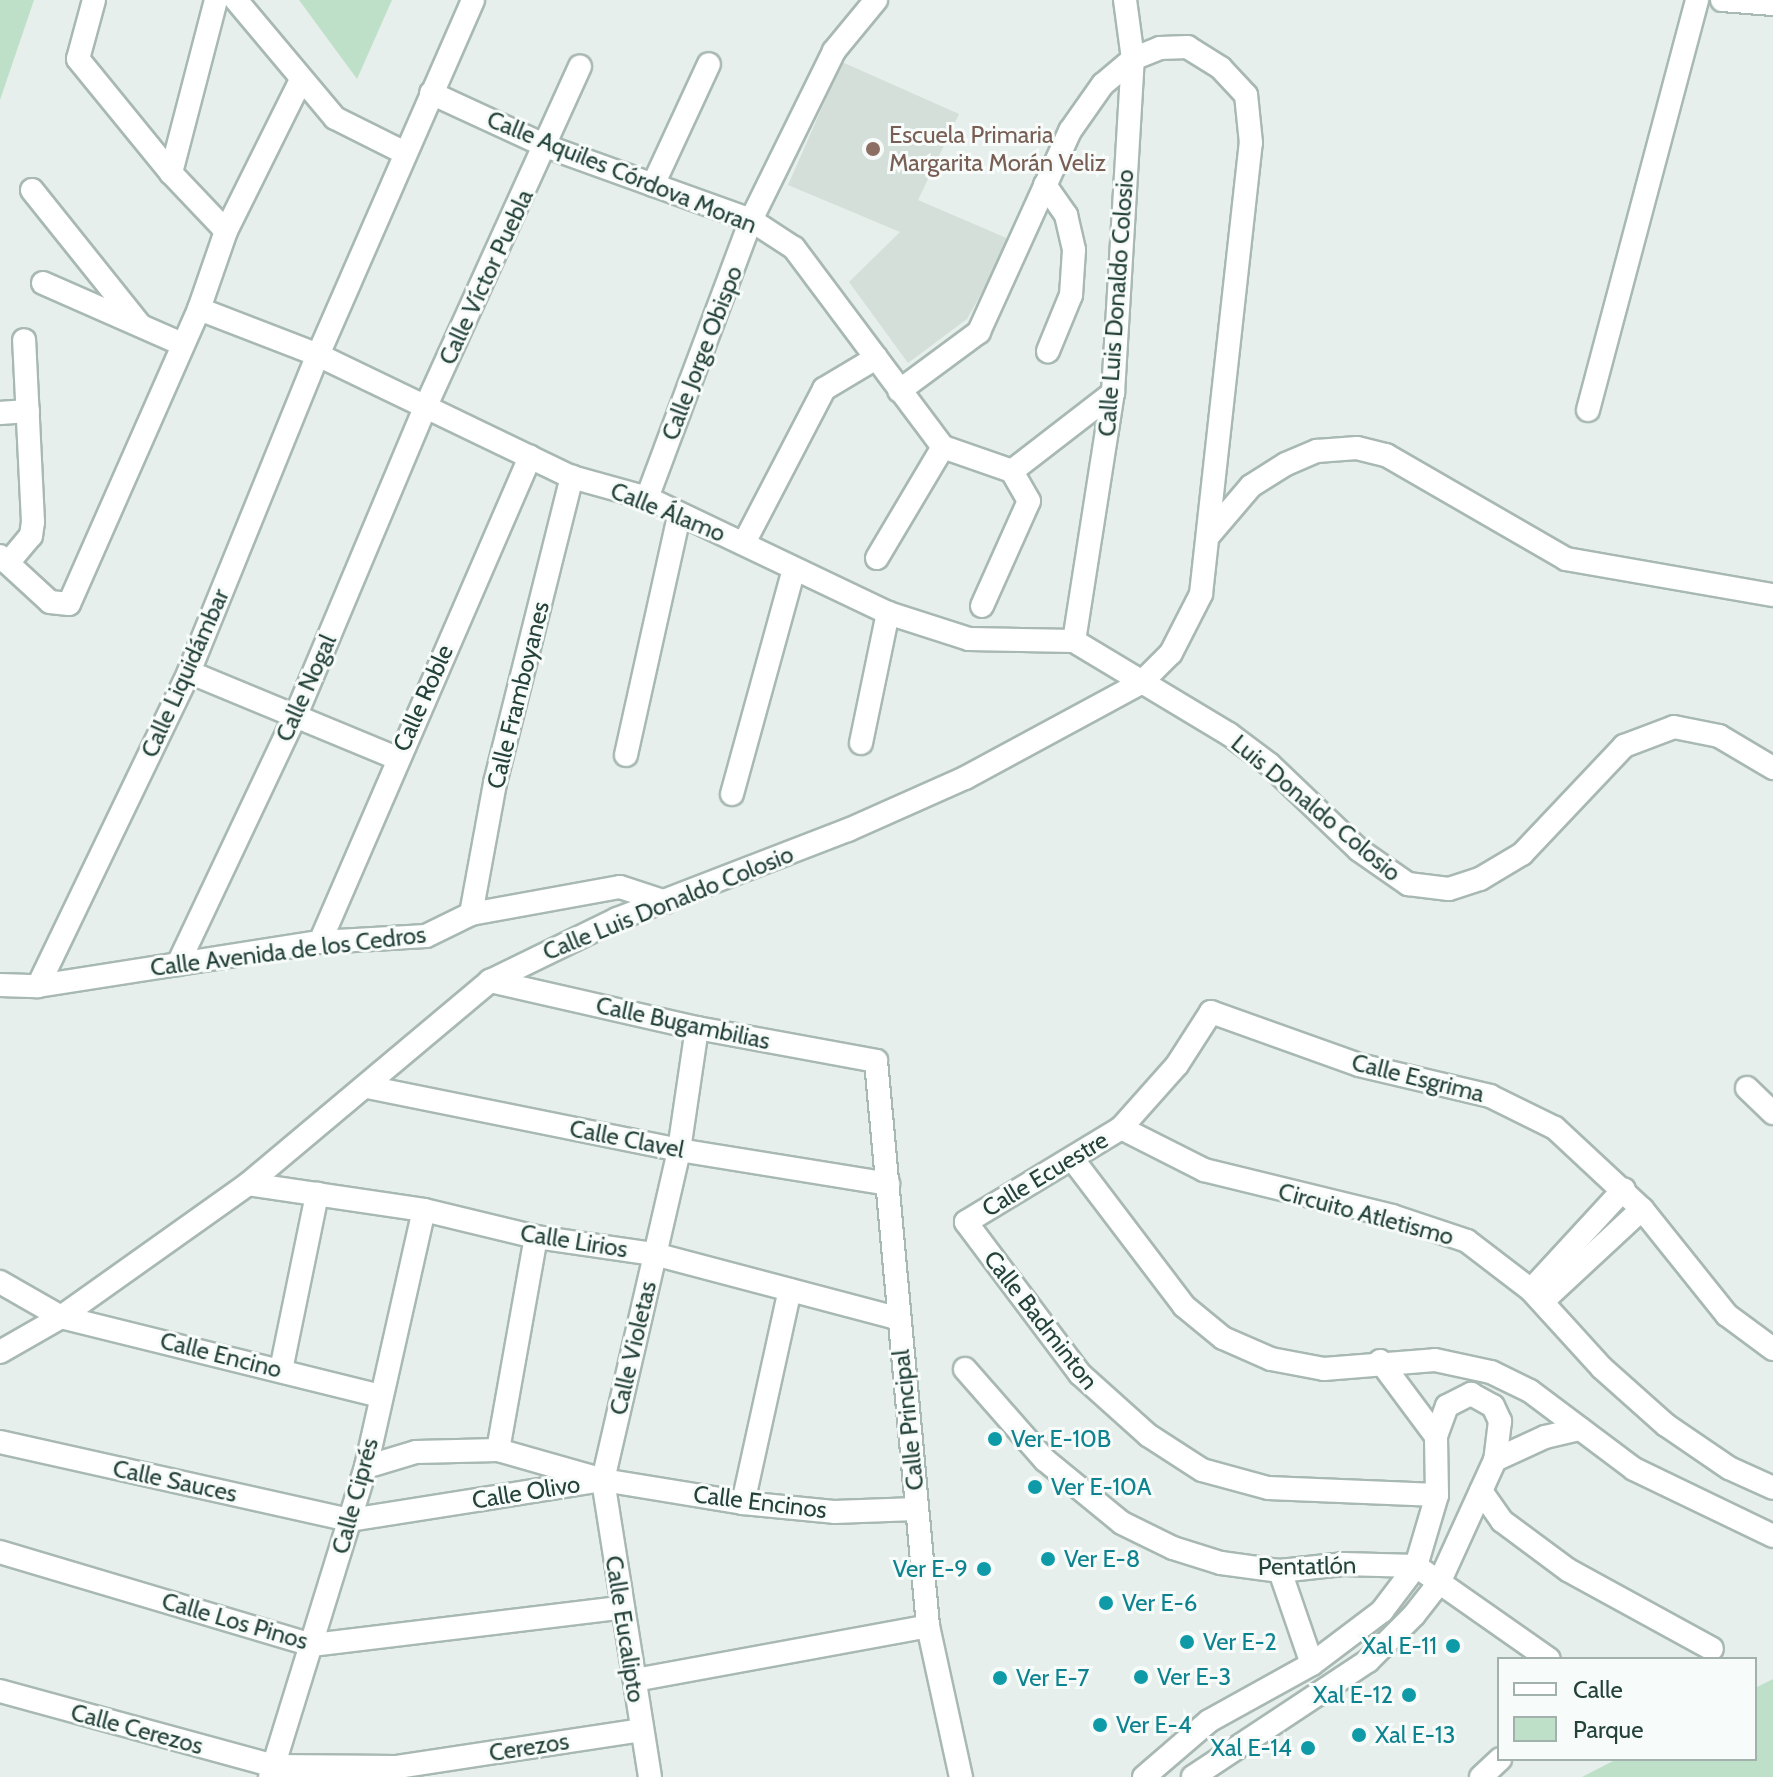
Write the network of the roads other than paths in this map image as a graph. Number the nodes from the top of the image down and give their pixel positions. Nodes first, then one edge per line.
1 (94, 0) edge
2 (216, 0) edge
3 (236, 0) edge
4 (473, 0) edge
5 (876, 0) edge
6 (1125, 0) edge
7 (1697, 0) edge
8 (1722, 0) edge
9 (1773, 4) edge
10 (1133, 59) junction
11 (709, 64) dead end
12 (580, 67) dead end
13 (301, 80) junction
14 (431, 93) junction
15 (548, 147) junction
16 (405, 153) junction
17 (171, 173) junction
18 (653, 185) junction
19 (1045, 185) junction
20 (32, 190) dead end
21 (751, 220) junction
22 (226, 231) junction
23 (43, 283) dead end
24 (199, 309) junction
25 (140, 325) junction
26 (24, 340) dead end
27 (182, 344) junction
28 (1048, 351) dead end
29 (318, 355) junction
30 (876, 358) junction
31 (899, 391) junction
32 (1113, 393) junction
33 (425, 408) junction
34 (1588, 410) dead end
35 (28, 411) junction
36 (0, 413) edge
37 (943, 447) junction
38 (530, 457) junction
39 (1012, 471) junction
40 (572, 477) junction
41 (647, 498) junction
42 (679, 515) junction
43 (1206, 539) junction
44 (744, 543) junction
45 (877, 558) dead end
46 (4, 559) edge
47 (794, 569) junction
48 (1773, 595) edge
49 (982, 606) dead end
50 (888, 613) junction
51 (1074, 641) junction
52 (189, 672) junction
53 (1141, 683) junction
54 (295, 717) junction
55 (861, 743) dead end
56 (626, 755) dead end
57 (397, 758) junction
58 (1773, 768) edge
59 (732, 794) dead end
60 (666, 902) junction
61 (471, 914) junction
62 (320, 942) junction
63 (178, 964) junction
64 (490, 981) junction
65 (0, 985) edge
66 (38, 986) junction
67 (1211, 1012) joint
68 (697, 1028) junction
69 (876, 1061) joint
70 (367, 1087) junction
71 (1747, 1088) dead end
72 (1773, 1113) edge
73 (1121, 1128) junction
74 (679, 1150) junction
75 (1074, 1161) junction
76 (248, 1184) junction
77 (888, 1184) junction
78 (1624, 1189) junction
79 (317, 1194) junction
80 (1642, 1209) junction
81 (424, 1210) junction
82 (966, 1222) joint
83 (536, 1237) junction
84 (654, 1254) junction
85 (0, 1282) edge
86 (790, 1290) junction
87 (1537, 1296) junction
88 (61, 1317) junction
89 (897, 1318) junction
90 (1773, 1349) edge
91 (0, 1352) edge
92 (1380, 1361) junction
93 (965, 1369) dead end
94 (281, 1370) junction
95 (380, 1396) junction
96 (1580, 1429) junction
97 (1436, 1436) junction
98 (0, 1442) edge
99 (498, 1450) junction
100 (1495, 1460) junction
101 (366, 1467) junction
102 (603, 1480) junction
103 (1773, 1488) edge
104 (1481, 1491) junction
105 (1437, 1495) junction
106 (743, 1503) junction
107 (917, 1509) junction
108 (350, 1520) junction
109 (1502, 1521) junction
110 (1469, 1525) junction
111 (1773, 1536) edge
112 (0, 1552) edge
113 (1416, 1566) junction
114 (1280, 1571) junction
115 (1439, 1583) junction
116 (619, 1608) junction
117 (928, 1626) junction
118 (312, 1645) junction
119 (1712, 1649) dead end
120 (1546, 1657) edge
121 (1312, 1664) junction
122 (635, 1680) junction
123 (0, 1691) edge
124 (641, 1730) junction
125 (1498, 1761) edge
126 (272, 1772) edge
127 (650, 1777) edge
128 (961, 1777) edge
129 (1144, 1777) edge
130 (1193, 1777) edge
131 (1481, 1777) edge

1 - 17 street
2 - 17 street
3 - 13 street
4 - 14 street, Calle Liquidámbar
5 - 21 street, Calle Jorge Obispo
6 - 10 street, Calle Luis Donaldo Colosio
7 - 34 street
8 - 9 street
10 - 19 street
10 - 32 street, Calle Luis Donaldo Colosio
10 - 43 street
11 - 18 street
12 - 15 street, Calle Víctor Puebla
13 - 16 street
13 - 22 street
14 - 15 street, Calle Aquiles Córdova Moran
14 - 16 street, Calle Liquidámbar
15 - 18 street, Calle Aquiles Córdova Moran
15 - 33 street, Calle Víctor Puebla
16 - 29 street, Calle Liquidámbar
17 - 22 street
18 - 21 street, Calle Aquiles Córdova Moran
19 - 28 street
19 - 31 street
20 - 25 street
21 - 30 street, Calle Aquiles Córdova Moran
21 - 41 street, Calle Jorge Obispo
22 - 24 street
23 - 25 street
24 - 27 street
24 - 29 street, Calle Álamo
25 - 27 street
26 - 35 street
27 - 46 street
29 - 33 street, Calle Álamo
29 - 52 street, Calle Liquidámbar
30 - 31 street, Calle Aquiles Córdova Moran
30 - 44 street
31 - 37 street, Calle Aquiles Córdova Moran
32 - 39 street
32 - 51 street, Calle Luis Donaldo Colosio
33 - 38 street, Calle Álamo
33 - 54 street, Calle Nogal
35 - 36 street
35 - 46 street
37 - 39 street
37 - 45 street
38 - 40 street, Calle Álamo
38 - 57 street, Calle Roble
39 - 49 street
40 - 41 street, Calle Álamo
40 - 61 street, Calle Framboyanes
41 - 42 street, Calle Álamo
42 - 44 street, Calle Álamo
42 - 56 street
43 - 48 street
43 - 53 street
44 - 47 street, Calle Álamo
47 - 50 street, Calle Álamo
47 - 59 street
50 - 51 street, Calle Álamo
50 - 55 street
51 - 53 street
52 - 54 street
52 - 66 street, Calle Liquidámbar
53 - 58 street, Luis Donaldo Colosio
53 - 60 street, Calle Luis Donaldo Colosio
54 - 57 street
54 - 63 street, Calle Nogal
57 - 62 street, Calle Roble
60 - 61 street, Calle Avenida de los Cedros
60 - 64 street, Calle Luis Donaldo Colosio
61 - 62 street, Calle Avenida de los Cedros
62 - 63 street, Calle Avenida de los Cedros
63 - 66 street, Calle Avenida de los Cedros
64 - 68 street, Calle Bugambilias
64 - 70 street, Calle Luis Donaldo Colosio
65 - 66 street, Calle Avenida de los Cedros
67 - 73 street, Calle Ecuestre
67 - 78 street, Calle Esgrima
68 - 69 street, Calle Bugambilias
68 - 74 street, Calle Violetas
69 - 77 street, Calle Principal
70 - 74 street, Calle Clavel
70 - 76 street, Calle Luis Donaldo Colosio
71 - 72 street
73 - 75 street, Calle Ecuestre
73 - 87 street, Circuito Atletismo
74 - 77 street, Calle Clavel
74 - 84 street, Calle Violetas
75 - 82 street, Calle Ecuestre
75 - 92 street
76 - 79 street, Calle Lirios
76 - 88 street, Calle Luis Donaldo Colosio
77 - 89 street, Calle Principal
78 - 80 street, Calle Esgrima
78 - 87 street
79 - 81 street, Calle Lirios
79 - 94 street
80 - 87 street
80 - 90 street, Calle Esgrima
81 - 83 street, Calle Lirios
81 - 95 street, Calle Ciprés
82 - 105 street, Calle Badminton
83 - 84 street, Calle Lirios
83 - 99 street
84 - 86 street, Calle Lirios
84 - 102 street, Calle Violetas
85 - 88 street, Calle Encino
86 - 89 street, Calle Lirios
86 - 106 street
87 - 103 street, Circuito Atletismo
88 - 91 street, Calle Luis Donaldo Colosio
88 - 94 street, Calle Encino
89 - 107 street, Calle Principal
92 - 96 street
92 - 97 street
93 - 114 street, Pentatlón
94 - 95 street, Calle Encino
95 - 101 street, Calle Ciprés
96 - 100 street
96 - 111 street
97 - 100 street
97 - 105 street
98 - 108 street, Calle Sauces
99 - 101 street, Calle Olivo
99 - 102 street, Calle Olivo
100 - 104 street
101 - 108 street, Calle Ciprés
102 - 106 street, Calle Encinos
102 - 108 street, Calle Olivo
102 - 116 street, Calle Eucalipto
104 - 109 street
104 - 110 street
105 - 113 street
106 - 107 street, Calle Encinos
107 - 117 street, Calle Principal
108 - 118 street, Calle Ciprés
109 - 110 street
109 - 119 street
110 - 115 street
112 - 118 street, Calle Los Pinos
113 - 114 street, Pentatlón
113 - 115 street
113 - 121 street
114 - 121 street
115 - 120 street
115 - 130 street
116 - 118 street, Calle Los Pinos
116 - 122 street, Calle Eucalipto
117 - 122 street
117 - 128 street, Calle Principal
118 - 126 street, Calle Ciprés
121 - 129 street
122 - 124 street, Calle Eucalipto
123 - 126 street, Calle Cerezos
124 - 126 street, Cerezos
124 - 127 street, Calle Eucalipto
125 - 131 street

